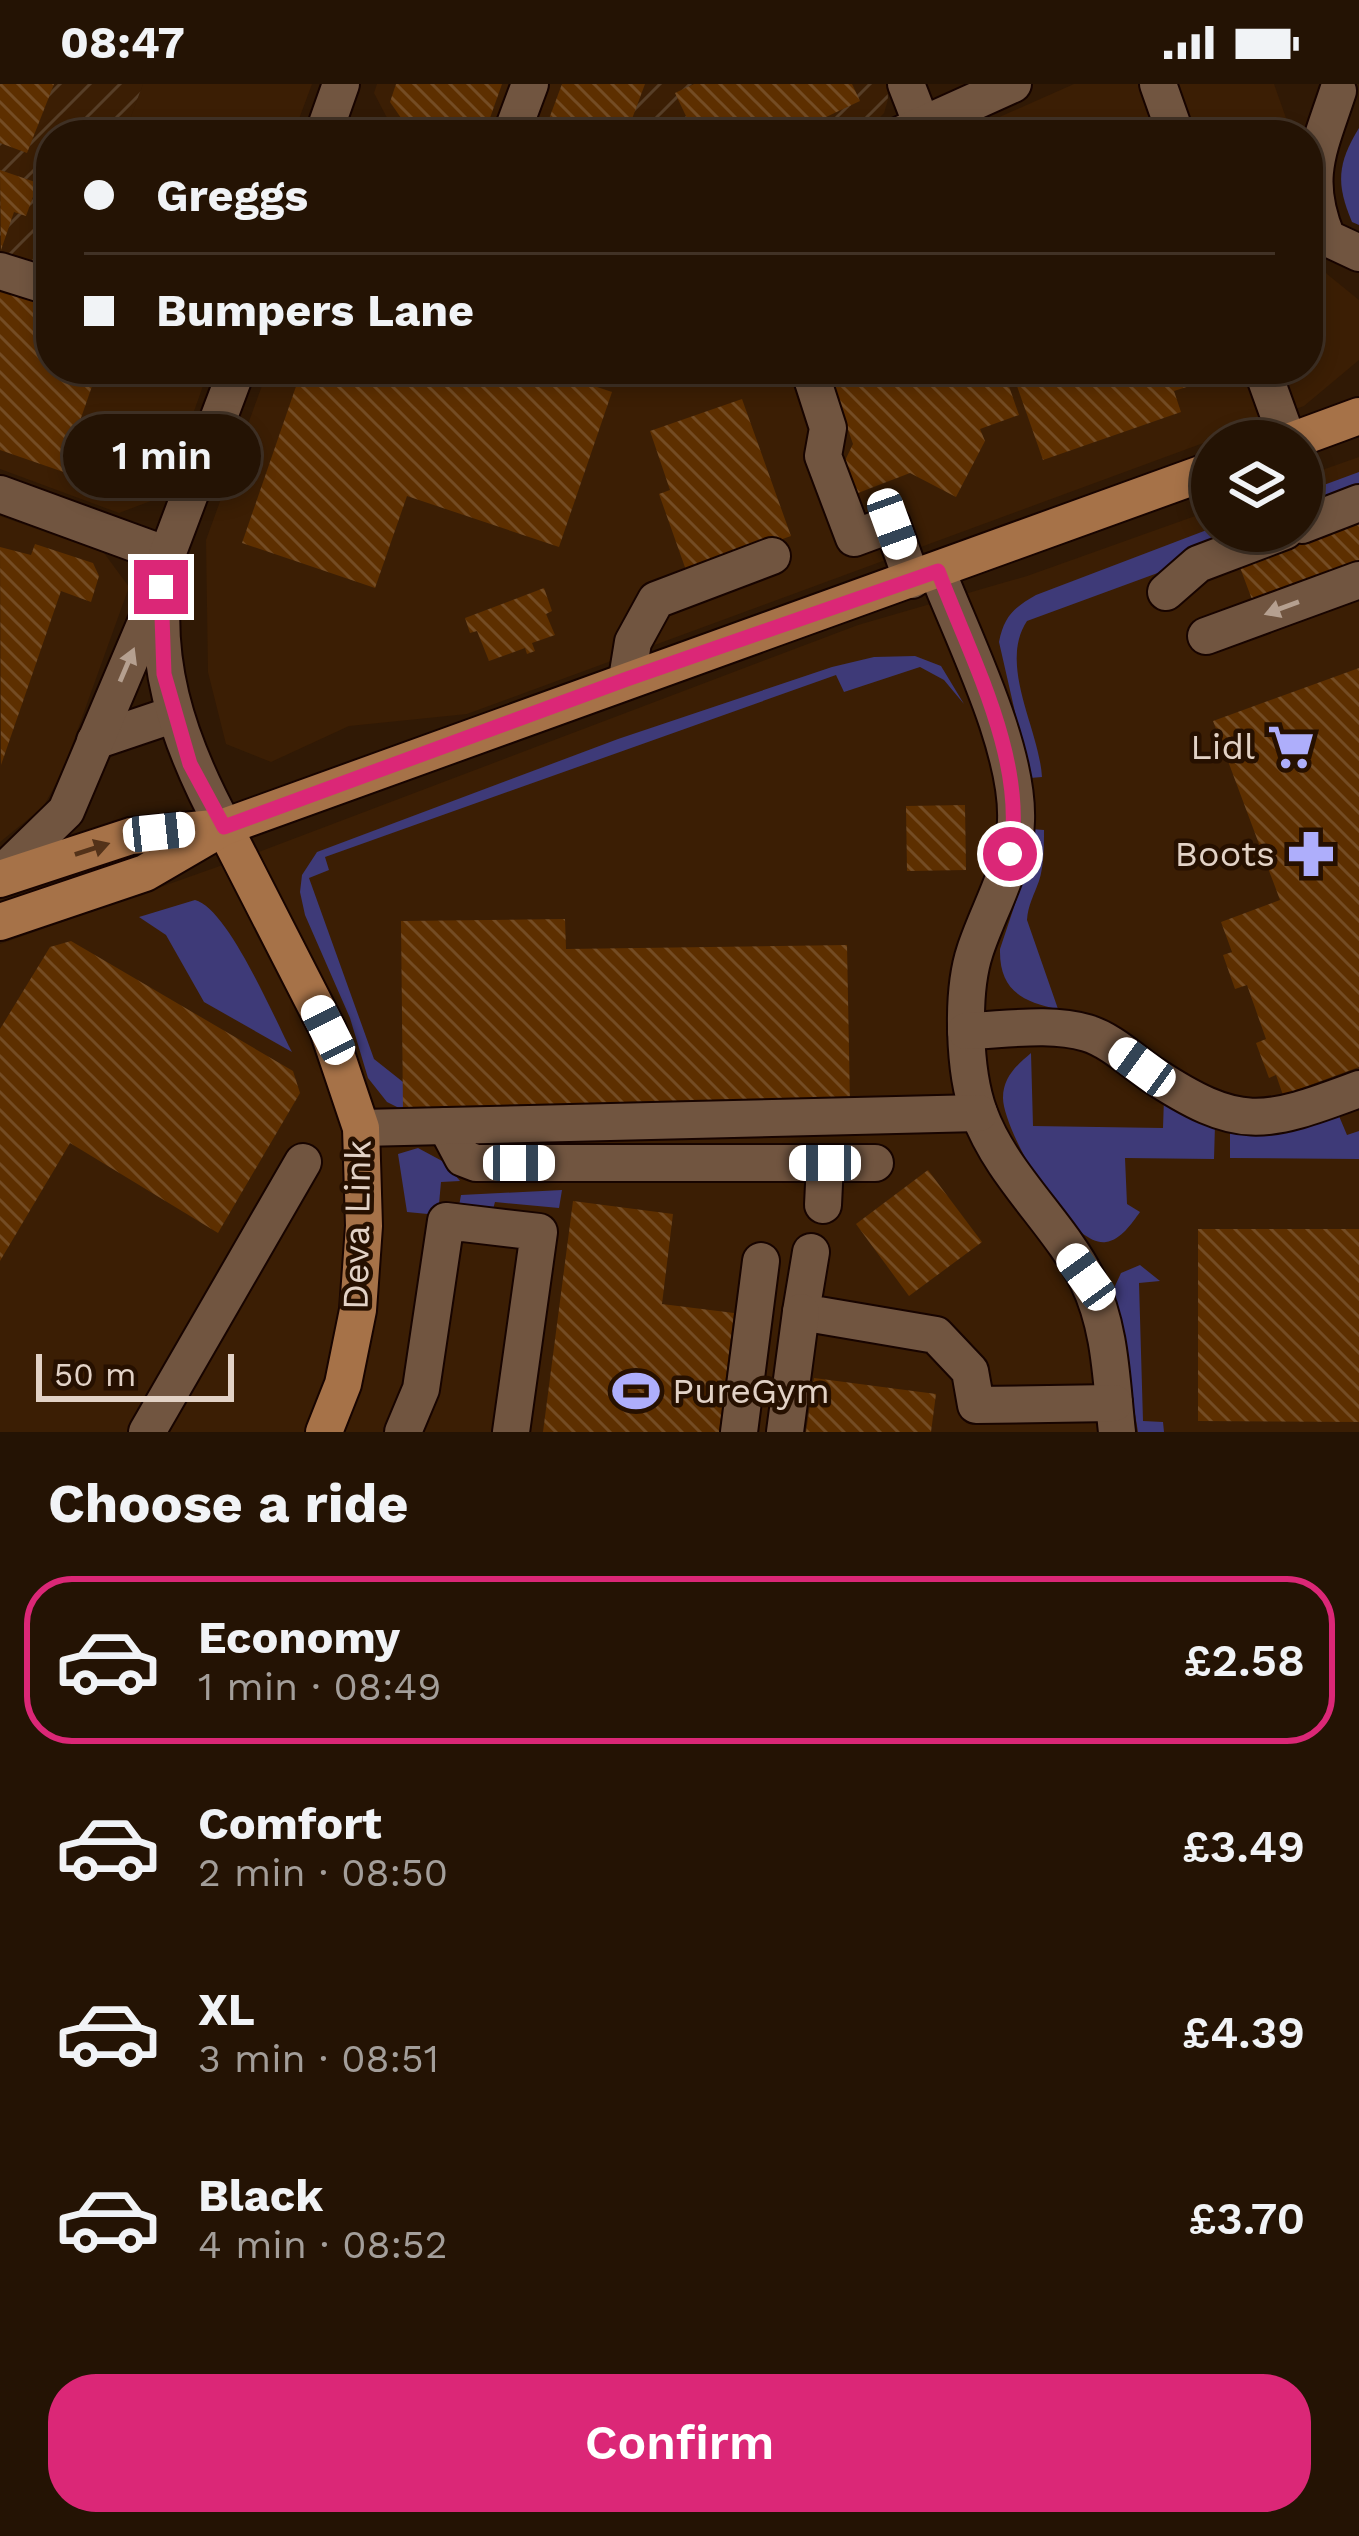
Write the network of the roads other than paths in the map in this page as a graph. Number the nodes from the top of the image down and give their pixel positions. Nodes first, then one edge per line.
1 (341, 84) edge
2 (530, 84) edge
3 (906, 84) edge
4 (1013, 84) edge
5 (1158, 84) edge
6 (1339, 88) edge
7 (328, 120) edge
8 (517, 120) edge
9 (910, 120) edge
10 (933, 120) edge
11 (1171, 120) edge
12 (1323, 138) edge
13 (1323, 228) edge
14 (1359, 253) edge
15 (0, 271) edge
16 (36, 282) edge
17 (232, 384) edge
18 (814, 384) edge
19 (1270, 384) edge
20 (1359, 398) edge
21 (1359, 416) edge
22 (1290, 420) edge
23 (1323, 422) edge
24 (1323, 429) edge
25 (1191, 478) edge
26 (0, 494) edge
27 (1359, 503) edge
28 (1323, 516) edge
29 (1228, 552) edge
30 (772, 556) dead end
31 (164, 571) junction
32 (925, 575) junction
33 (1359, 580) edge
34 (1166, 592) dead end
35 (1206, 636) dead end
36 (627, 679) junction
37 (175, 714) junction
38 (95, 741) junction
39 (224, 827) junction
40 (0, 877) edge
41 (0, 922) edge
42 (966, 1031) junction
43 (1359, 1089) edge
44 (979, 1113) junction
45 (446, 1126) junction
46 (362, 1128) junction
47 (303, 1162) dead end
48 (825, 1163) junction
49 (875, 1163) dead end
50 (823, 1205) dead end
51 (811, 1252) dead end
52 (760, 1261) dead end
53 (802, 1312) junction
54 (974, 1418) edge
55 (1115, 1418) edge
56 (150, 1431) edge
57 (323, 1432) edge
58 (404, 1432) edge
59 (511, 1432) edge
60 (739, 1432) edge
61 (785, 1432) edge

1 - 7 street
2 - 8 street
3 - 9 street
4 - 10 street
5 - 11 street
6 - 12 street
13 - 14 street
15 - 16 street
17 - 31 street
18 - 32 street
19 - 22 street
20 - 23 street
21 - 24 main road
25 - 32 main road
26 - 31 street
27 - 28 street
29 - 34 street
30 - 36 street
31 - 37 street
38 -> 31 street
32 - 36 main road
32 - 42 street
33 -> 35 street
36 - 39 main road
37 - 38 street
37 - 39 street
38 - 40 street
40 -> 39 main road
39 - 41 main road
39 - 46 main road, Deva Link
42 - 43 street
42 - 44 street
44 - 45 street
44 - 55 street
45 - 46 street
45 - 48 street
46 - 57 main road, Deva Link
47 - 56 street
48 - 49 street
48 - 50 street
51 - 53 street
52 - 60 street
53 - 54 street
53 - 61 street
54 - 55 street
58 - 59 street

